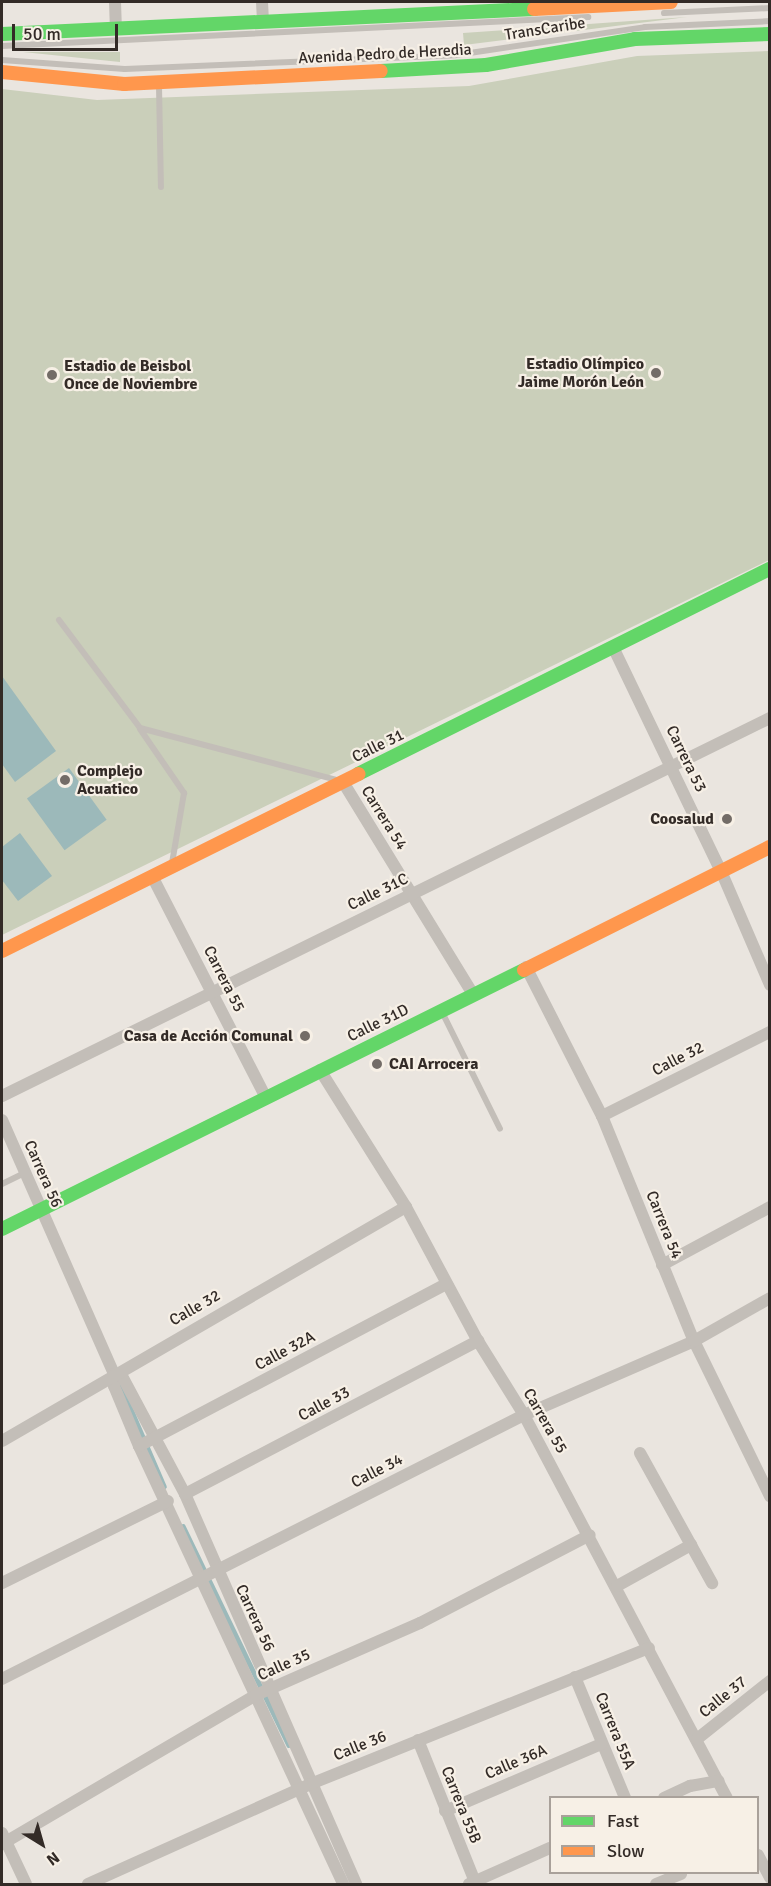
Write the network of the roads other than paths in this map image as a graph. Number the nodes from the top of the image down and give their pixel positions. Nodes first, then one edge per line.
1 (115, 2) edge
2 (262, 2) edge
3 (671, 2) edge
4 (544, 5) edge
5 (770, 8) edge
6 (650, 14) dead end
7 (602, 16) dead end
8 (770, 21) edge
9 (263, 22) junction
10 (116, 29) junction
11 (2, 34) edge
12 (770, 34) edge
13 (2, 46) edge
14 (2, 60) edge
15 (2, 72) edge
16 (159, 82) junction
17 (161, 187) dead end
18 (770, 569) edge
19 (59, 620) dead end
20 (613, 647) junction
21 (770, 718) edge
22 (140, 728) junction
23 (671, 766) junction
24 (343, 782) junction
25 (770, 847) edge
26 (171, 867) junction
27 (721, 871) junction
28 (152, 876) junction
29 (412, 894) junction
30 (2, 951) edge
31 (526, 968) junction
32 (770, 985) edge
33 (212, 992) junction
34 (473, 994) junction
35 (441, 1010) junction
36 (770, 1032) edge
37 (320, 1070) junction
38 (2, 1096) edge
39 (265, 1096) junction
40 (602, 1116) junction
41 (2, 1120) edge
42 (500, 1129) dead end
43 (25, 1173) junction
44 (2, 1184) edge
45 (406, 1207) junction
46 (770, 1208) edge
47 (41, 1210) junction
48 (2, 1229) edge
49 (662, 1265) junction
50 (446, 1284) junction
51 (770, 1298) edge
52 (478, 1341) junction
53 (694, 1341) junction
54 (114, 1374) junction
55 (524, 1415) junction
56 (2, 1441) edge
57 (146, 1443) junction
58 (640, 1453) dead end
59 (184, 1494) junction
60 (770, 1496) edge
61 (167, 1502) junction
62 (590, 1535) junction
63 (691, 1545) junction
64 (215, 1572) junction
65 (201, 1578) junction
66 (2, 1583) edge
67 (712, 1583) dead end
68 (617, 1586) junction
69 (649, 1648) junction
70 (575, 1677) junction
71 (2, 1679) edge
72 (770, 1681) edge
73 (263, 1692) junction
74 (697, 1739) junction
75 (418, 1740) junction
76 (601, 1744) junction
77 (719, 1781) junction
78 (307, 1786) junction
79 (625, 1796) edge
80 (666, 1796) edge
81 (727, 1796) edge
82 (445, 1811) junction
83 (3, 1839) edge
84 (549, 1848) edge
85 (759, 1857) edge
86 (682, 1877) edge
87 (770, 1878) edge
88 (472, 1883) edge
89 (26, 1884) edge
90 (88, 1884) edge
91 (343, 1884) edge
92 (356, 1884) edge
93 (656, 1884) edge

1 - 10 street
2 - 9 street
3 - 4 main road
4 - 9 main road
5 - 6 lane
7 - 13 lane, TransCaribe
8 - 14 lane, TransCaribe
9 - 10 main road
10 - 11 main road
12 - 16 main road, Avenida Pedro de Heredia
15 - 16 main road, Avenida Pedro de Heredia
16 - 17 lane
18 - 20 main road, Calle 31
19 - 22 lane
20 - 23 street, Carrera 53
20 - 24 main road, Calle 31
21 - 23 street, Calle 31C
22 - 24 lane
22 - 26 lane
23 - 27 street, Carrera 53
23 - 29 street, Calle 31C
24 - 26 main road, Calle 31
24 - 29 street, Carrera 54
25 - 27 main road, Calle 31D
26 - 28 main road, Calle 31
27 - 31 main road, Calle 31D
27 - 32 street, Carrera 53
28 - 30 main road, Calle 31
28 - 33 street, Carrera 55
29 - 33 street, Calle 31C
29 - 34 street, Carrera 54
31 - 34 main road, Calle 31D
31 - 40 street, Carrera 54
33 - 38 street, Calle 31C
33 - 39 street, Carrera 55
34 - 35 main road, Calle 31D
35 - 37 main road, Calle 31D
35 - 42 lane
36 - 40 street, Calle 32
37 - 39 main road, Calle 31D
37 - 45 street, Carrera 55
39 - 47 main road, Calle 31D
40 - 49 street, Carrera 54
41 - 43 street, Carrera 56
43 - 44 lane
43 - 47 street, Carrera 56
45 - 50 street, Carrera 55
45 - 54 street, Calle 32
46 - 49 street
47 - 48 main road, Calle 31D
47 - 54 street, Carrera 56
49 - 53 street, Carrera 54
50 - 52 street, Carrera 55
50 - 57 street, Calle 32A
51 - 53 street, Calle 34
52 - 55 street, Carrera 55
52 - 59 street, Calle 33
53 - 55 street, Calle 34
53 - 60 street, Carrera 54
54 - 56 street, Calle 32
54 - 57 street, Carrera 56
54 - 57 street, Carrera 56
55 - 62 street, Carrera 55
55 - 64 street, Calle 34
57 - 59 street, Carrera 56
57 - 61 street, Carrera 56
58 - 63 street
59 - 64 street, Carrera 56
61 - 65 street, Carrera 56
61 - 66 street
62 - 68 street, Carrera 55
62 - 73 street, Calle 35
63 - 67 street
63 - 68 street
64 - 65 street, Calle 34
64 - 73 street, Carrera 56
65 - 71 street, Calle 34
65 - 73 street, Carrera 56
68 - 69 street, Carrera 55
69 - 70 street, Calle 36
69 - 74 street, Carrera 55
70 - 75 street, Calle 36
70 - 76 street, Carrera 55A
72 - 74 street, Calle 37
73 - 78 street, Carrera 56
73 - 83 street, Calle 35
74 - 77 street, Carrera 55
75 - 78 street, Calle 36
75 - 82 street, Carrera 55B
76 - 79 street, Carrera 55A
76 - 82 street, Calle 36A
77 - 80 street
77 - 81 street, Carrera 55
78 - 90 street, Calle 36
78 - 91 street, Carrera 56
78 - 92 street, Carrera 56
82 - 88 street, Carrera 55B
83 - 89 street
84 - 88 street
85 - 87 street
86 - 93 street

